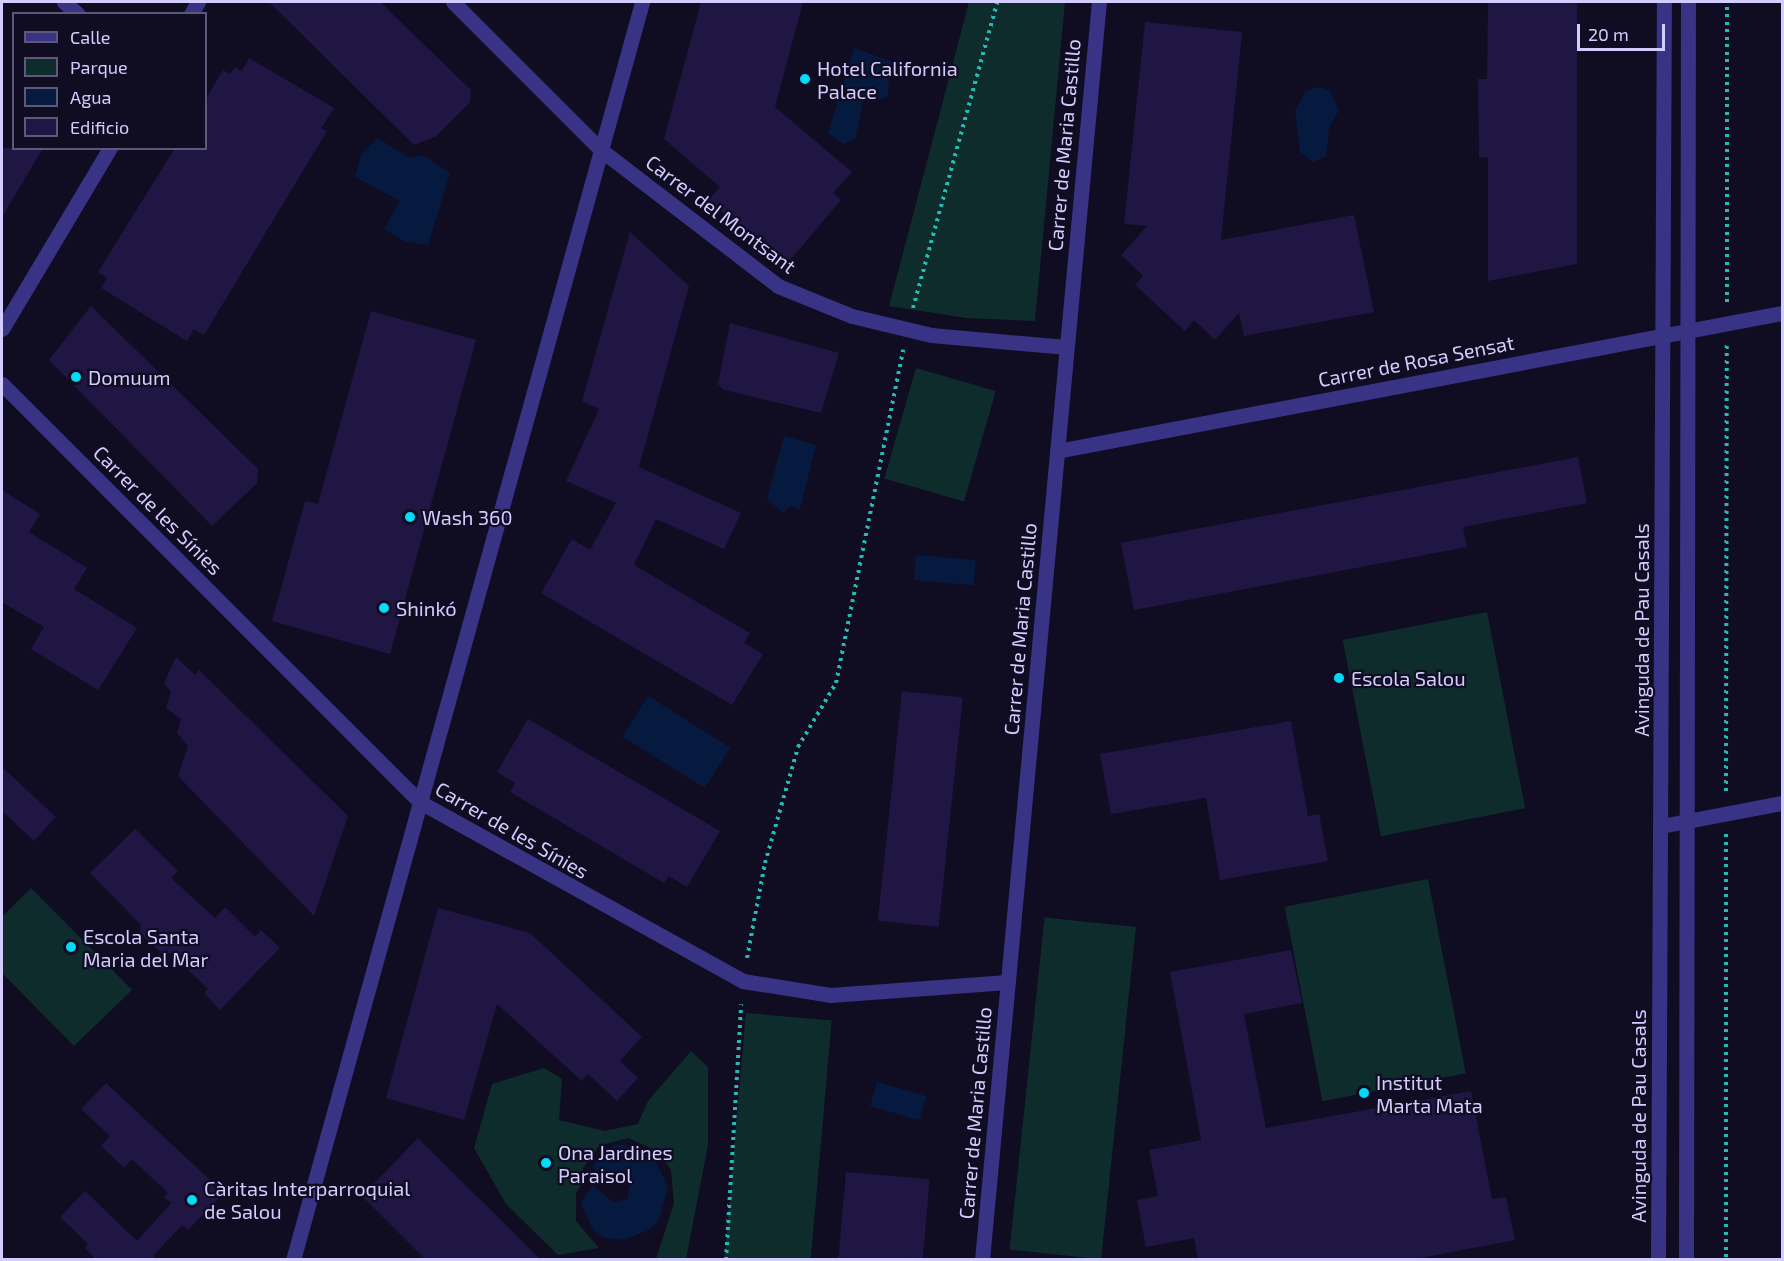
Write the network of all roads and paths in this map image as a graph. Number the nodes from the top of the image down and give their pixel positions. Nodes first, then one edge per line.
1 (64, 2) edge
2 (453, 2) edge
3 (642, 2) edge
4 (997, 2) edge
5 (1099, 2) edge
6 (1664, 2) edge
7 (1688, 2) edge
8 (1727, 2) edge
9 (76, 12) edge
10 (109, 150) edge
11 (601, 150) junction
12 (1782, 313) edge
13 (1727, 323) junction
14 (2, 329) edge
15 (907, 329) junction
16 (1688, 331) junction
17 (1662, 335) junction
18 (1066, 348) junction
19 (2, 384) edge
20 (1057, 451) junction
21 (420, 802) junction
22 (1782, 803) edge
23 (1726, 813) junction
24 (1688, 820) junction
25 (1661, 826) junction
26 (743, 981) junction
27 (1008, 981) junction
28 (293, 1260) edge
29 (726, 1260) edge
30 (982, 1260) edge
31 (1658, 1260) edge
32 (1686, 1260) edge
33 (1726, 1260) edge

1 - 9 street
2 - 11 street, Carrer del Montsant
3 - 11 street
4 - 15 path
5 - 18 street, Carrer de Maria Castillo
6 - 17 street, Avinguda de Pau Casals
7 - 16 street
8 - 13 path
10 - 14 street
11 - 15 street, Carrer del Montsant
11 - 21 street
12 - 13 street, Carrer de Rosa Sensat
13 - 16 street, Carrer de Rosa Sensat
13 - 23 path
15 - 18 street, Carrer del Montsant
15 - 26 path
16 - 17 street, Carrer de Rosa Sensat
16 - 24 street
17 - 20 street, Carrer de Rosa Sensat
17 - 25 street, Avinguda de Pau Casals
18 - 20 street, Carrer de Maria Castillo
19 - 21 street, Carrer de les Sínies
20 - 27 street, Carrer de Maria Castillo
21 - 26 street, Carrer de les Sínies
21 - 28 street
22 - 23 street
23 - 24 street
23 - 33 path
24 - 25 street
24 - 32 street
25 - 31 street, Avinguda de Pau Casals
26 - 27 street, Carrer de les Sínies
26 - 29 path
27 - 30 street, Carrer de Maria Castillo

